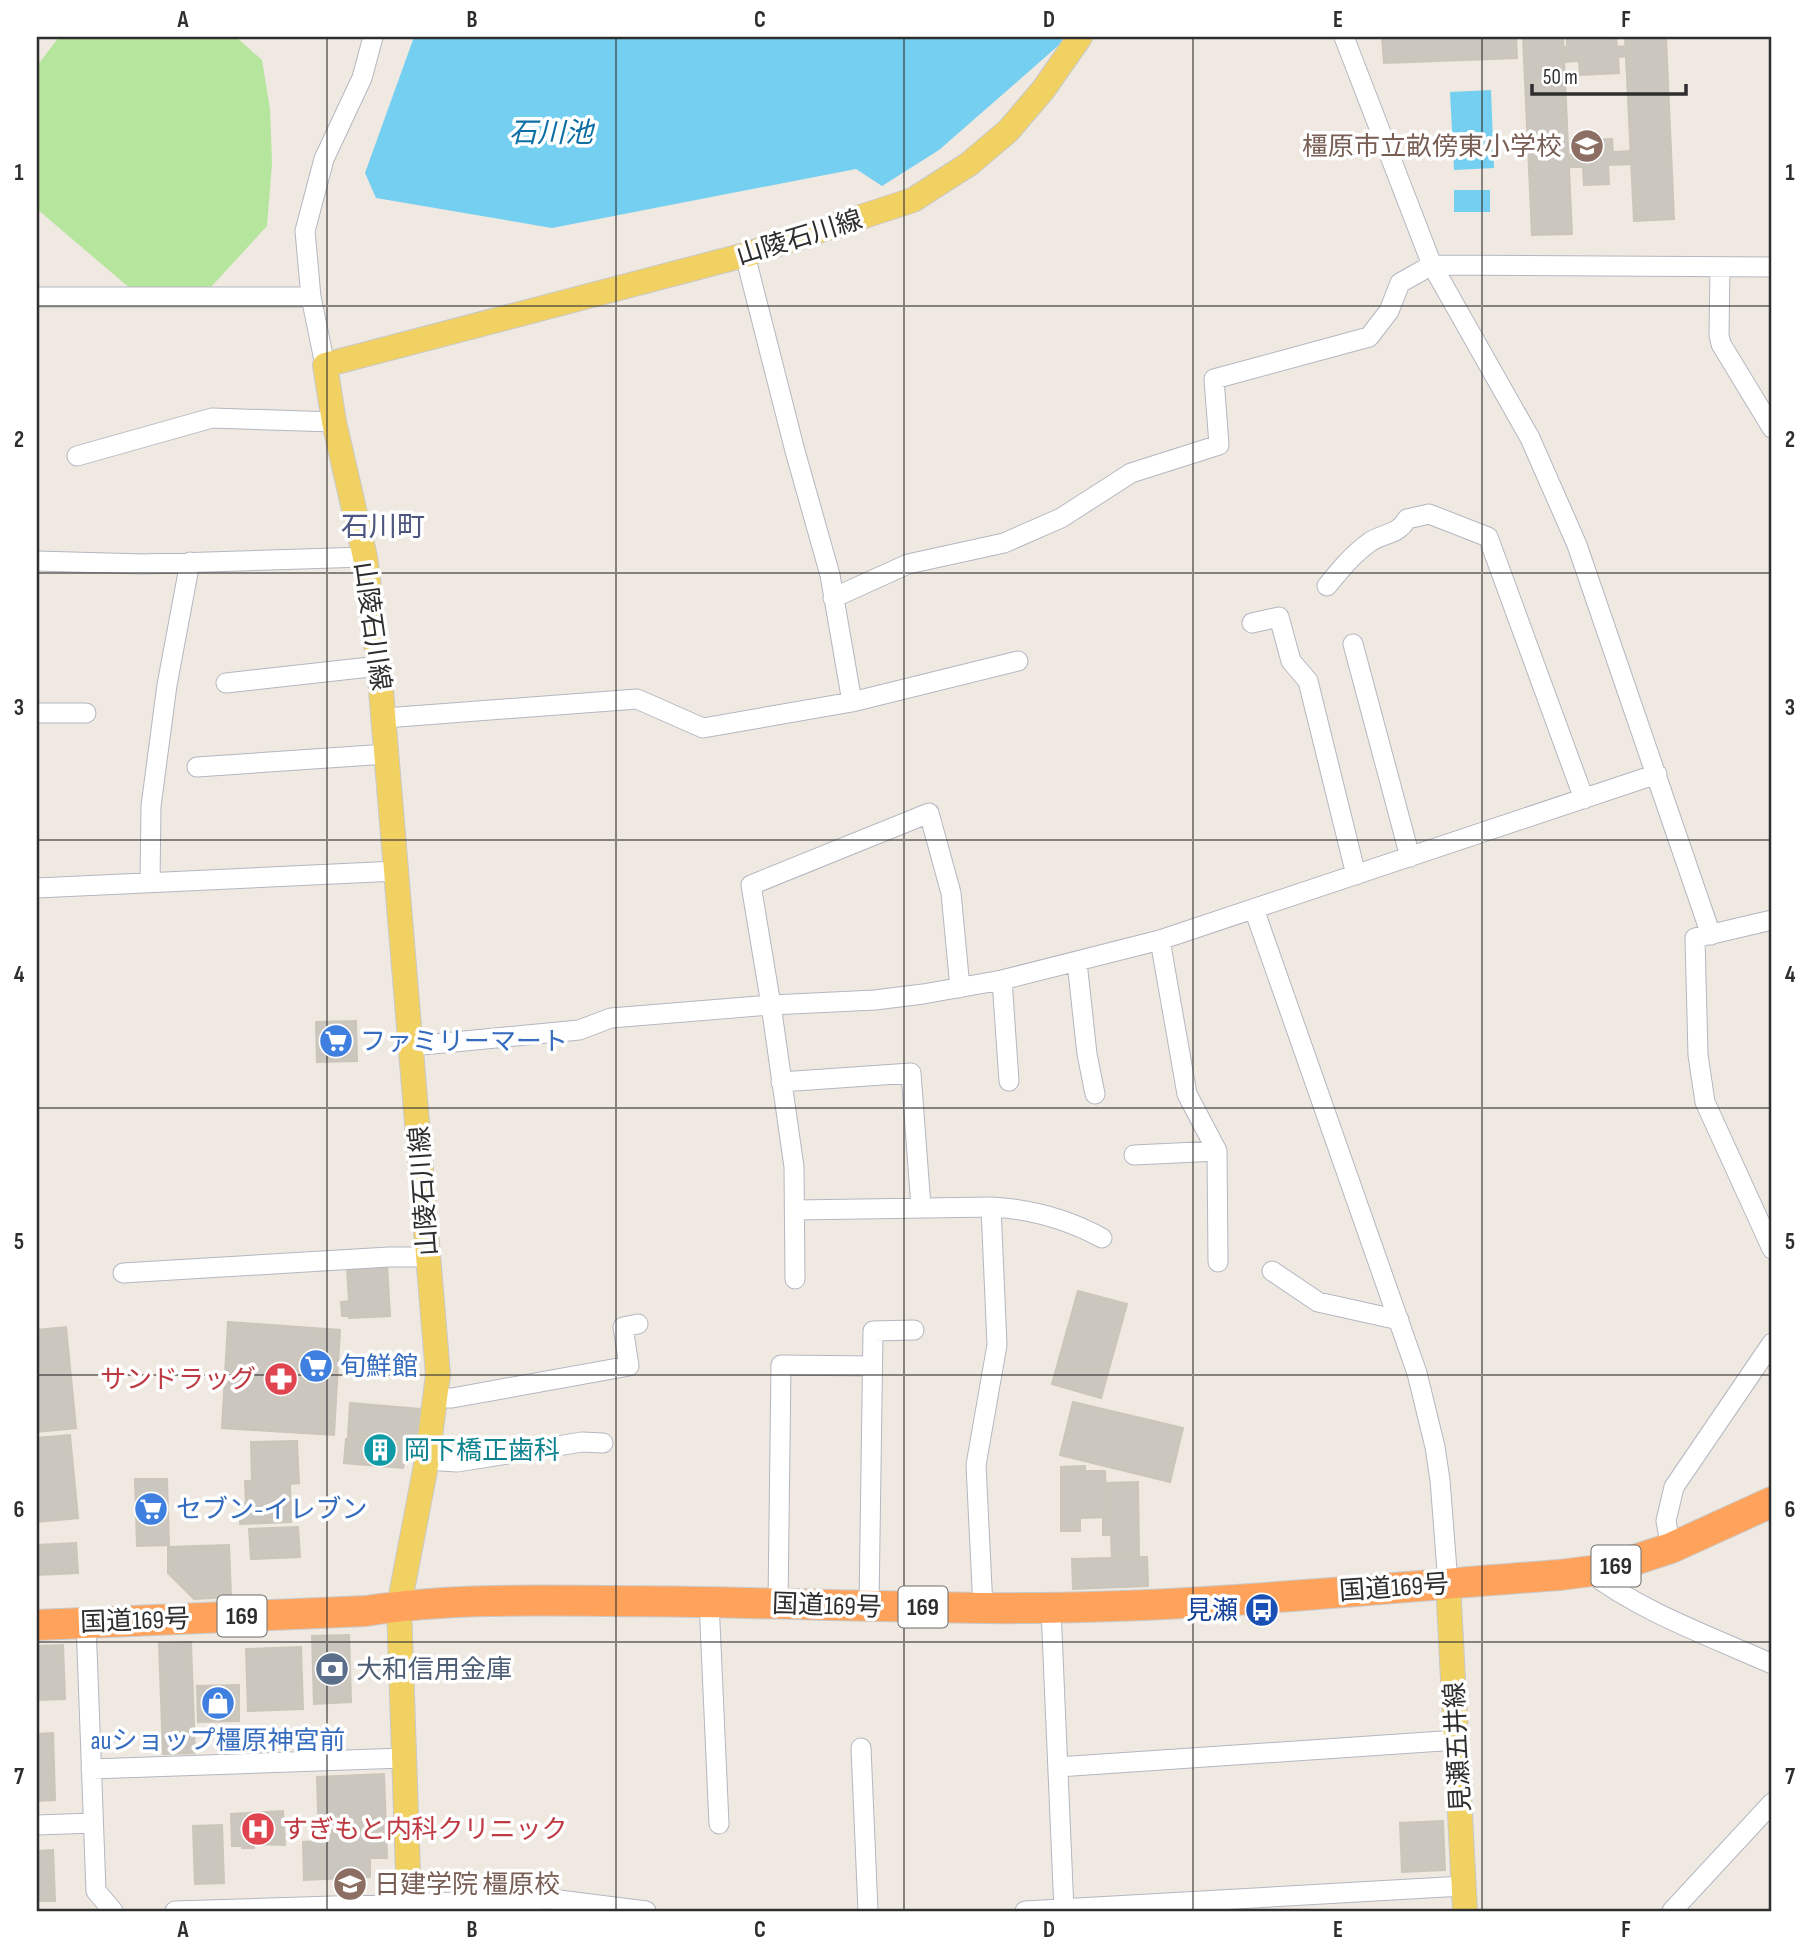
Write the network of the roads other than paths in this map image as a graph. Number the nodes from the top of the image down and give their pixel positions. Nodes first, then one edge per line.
1 (373, 37) edge
2 (1080, 37) edge
3 (1344, 37) edge
4 (745, 255) junction
5 (1432, 265) junction
6 (1720, 267) junction
7 (1772, 267) edge
8 (37, 297) edge
9 (311, 297) junction
10 (325, 365) junction
11 (334, 422) junction
12 (1772, 428) edge
13 (77, 456) dead end
14 (365, 557) junction
15 (37, 561) edge
16 (190, 562) junction
17 (1327, 586) dead end
18 (832, 598) junction
19 (1252, 623) dead end
20 (1353, 644) dead end
21 (1018, 661) dead end
22 (379, 666) junction
23 (226, 683) dead end
24 (852, 702) junction
25 (37, 713) edge
26 (86, 713) dead end
27 (385, 719) junction
28 (387, 754) junction
29 (197, 767) dead end
30 (1657, 774) junction
31 (1584, 799) junction
32 (1410, 857) junction
33 (397, 872) junction
34 (1356, 875) junction
35 (150, 882) junction
36 (37, 888) edge
37 (1254, 909) junction
38 (1772, 920) edge
39 (1711, 935) junction
40 (1160, 940) junction
41 (1077, 962) junction
42 (1002, 980) junction
43 (960, 988) junction
44 (771, 1005) junction
45 (412, 1046) junction
46 (1009, 1081) dead end
47 (781, 1082) junction
48 (1094, 1094) dead end
49 (1217, 1151) junction
50 (1134, 1155) dead end
51 (921, 1207) junction
52 (992, 1207) junction
53 (796, 1210) junction
54 (1102, 1238) dead end
55 (1772, 1249) edge
56 (428, 1257) junction
57 (1218, 1262) dead end
58 (1272, 1271) dead end
59 (123, 1273) dead end
60 (795, 1279) dead end
61 (1399, 1320) junction
62 (638, 1324) dead end
63 (914, 1331) dead end
64 (1772, 1343) edge
65 (872, 1366) junction
66 (435, 1398) junction
67 (603, 1443) dead end
68 (427, 1460) junction
69 (1772, 1502) edge
70 (1671, 1548) junction
71 (1588, 1571) junction
72 (1447, 1583) junction
73 (709, 1601) junction
74 (778, 1603) junction
75 (398, 1606) junction
76 (869, 1606) junction
77 (983, 1608) junction
78 (1051, 1609) junction
79 (86, 1622) junction
80 (37, 1625) edge
81 (1772, 1664) edge
82 (1457, 1740) junction
83 (861, 1748) dead end
84 (404, 1758) junction
85 (1058, 1767) junction
86 (91, 1769) junction
87 (1772, 1803) edge
88 (93, 1823) junction
89 (719, 1824) dead end
90 (37, 1825) edge
91 (408, 1873) junction
92 (1463, 1886) junction
93 (381, 1904) junction
94 (411, 1907) edge
95 (305, 1909) edge
96 (1064, 1910) edge
97 (113, 1911) edge
98 (175, 1911) edge
99 (646, 1911) edge
100 (868, 1911) edge
101 (1025, 1911) edge
102 (1465, 1911) edge
103 (1672, 1911) edge

1 - 9 street
2 - 4 main road, 山陵石川線
3 - 5 street
4 - 10 main road, 山陵石川線
4 - 18 street
5 - 6 street
5 - 18 street
5 - 30 street
6 - 7 street
6 - 12 street
8 - 9 street
9 - 10 street
10 - 11 main road, 山陵石川線
11 - 13 street
11 - 14 main road, 山陵石川線
14 - 16 street
14 - 22 main road, 山陵石川線
15 - 16 street
16 - 35 street
17 - 31 street
18 - 24 street
19 - 34 street
20 - 32 street
21 - 24 street
22 - 23 street
22 - 27 main road, 山陵石川線
24 - 27 street
25 - 26 street
27 - 28 main road, 山陵石川線
28 - 29 street
28 - 33 main road, 山陵石川線
30 - 31 street
30 - 39 street
31 - 32 street
32 - 34 street
33 - 35 street
33 - 45 main road, 山陵石川線
34 - 37 street
35 - 36 street
37 - 40 street
37 - 61 street
38 - 39 street
39 - 55 street
40 - 41 street
40 - 49 street
41 - 42 street
41 - 48 street
42 - 43 street
42 - 46 street
43 - 44 street
43 - 44 street
44 - 45 street
44 - 47 street
45 - 56 main road, 山陵石川線
47 - 51 street
47 - 53 street
49 - 50 street
49 - 57 street
51 - 52 street
51 - 53 street
52 - 54 street
52 - 77 street
53 - 60 street
56 - 59 street
56 - 66 main road, 山陵石川線
58 - 61 street
61 - 72 street
62 - 66 street
63 - 65 street
64 - 70 street
65 - 74 street
65 - 76 street
66 - 68 main road, 山陵石川線
67 - 68 street
68 - 75 main road, 山陵石川線
69 - 70 highway, 国道169号 / 169
70 - 71 highway, 国道169号 / 169
71 - 72 highway, 国道169号 / 169
71 - 81 street
72 - 78 highway, 国道169号 / 169
72 - 82 main road, 見瀬五井線
73 - 74 highway, 国道169号 / 169
73 - 75 highway, 国道169号 / 169
73 - 89 street
74 - 76 highway, 国道169号 / 169
75 - 79 highway, 国道169号 / 169
75 - 84 main road, 山陵石川線
76 - 77 highway, 国道169号 / 169
77 - 78 highway, 国道169号 / 169
78 - 85 street
79 - 80 highway, 国道169号 / 169
79 - 86 street
82 - 85 street
82 - 92 main road, 見瀬五井線
83 - 100 street
84 - 86 street
84 - 91 main road, 山陵石川線
85 - 96 street
86 - 88 street
87 - 103 street
88 - 90 street
88 - 97 street
91 - 93 street
91 - 94 street
92 - 96 street
92 - 102 main road, 見瀬五井線
93 - 94 street
93 - 95 street
94 - 99 street
95 - 98 street
96 - 101 street

